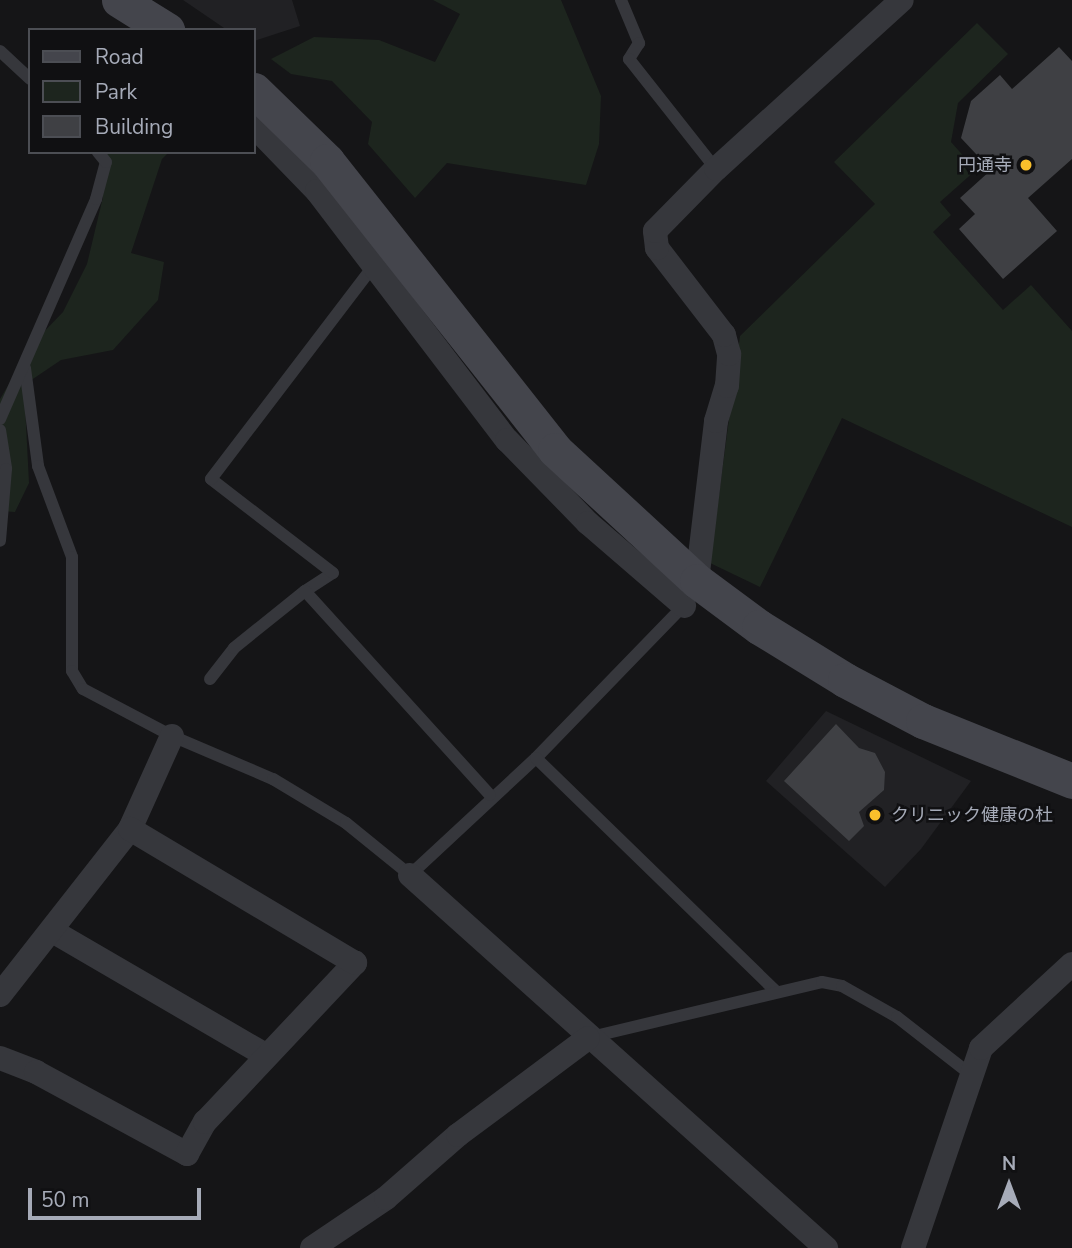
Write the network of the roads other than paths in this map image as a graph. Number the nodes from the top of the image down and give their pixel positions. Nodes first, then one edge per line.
1 (119, 0) edge
2 (621, 0) edge
3 (902, 0) edge
4 (164, 28) edge
5 (0, 51) edge
6 (28, 77) edge
7 (256, 92) edge
8 (256, 128) edge
9 (100, 154) edge
10 (716, 169) junction
11 (374, 265) junction
12 (25, 368) junction
13 (0, 419) edge
14 (0, 430) edge
15 (0, 541) edge
16 (305, 591) junction
17 (690, 593) junction
18 (210, 679) dead end
19 (172, 736) junction
20 (536, 758) junction
21 (1072, 781) edge
22 (490, 796) junction
23 (130, 829) junction
24 (410, 875) junction
25 (54, 932) junction
26 (1072, 964) edge
27 (776, 991) junction
28 (0, 995) edge
29 (588, 1038) junction
30 (267, 1056) junction
31 (0, 1058) edge
32 (969, 1073) junction
33 (312, 1248) edge
34 (826, 1248) edge
35 (913, 1248) edge

1 - 4 street
2 - 10 lane
3 - 10 street
5 - 6 lane
7 - 17 street
8 - 11 street
9 - 12 lane
10 - 17 street
11 - 16 lane
11 - 17 street
12 - 13 lane
12 - 19 lane
14 - 15 lane
16 - 18 lane
16 - 22 lane
17 - 20 lane
17 - 21 street
19 - 23 street
19 - 24 lane
20 - 22 lane
20 - 27 lane
22 - 24 lane
23 - 25 street
23 - 30 street
24 - 29 street
25 - 28 street
25 - 30 street
26 - 32 street
27 - 29 lane
27 - 32 lane
29 - 33 street
29 - 34 street
30 - 31 street
32 - 35 street

